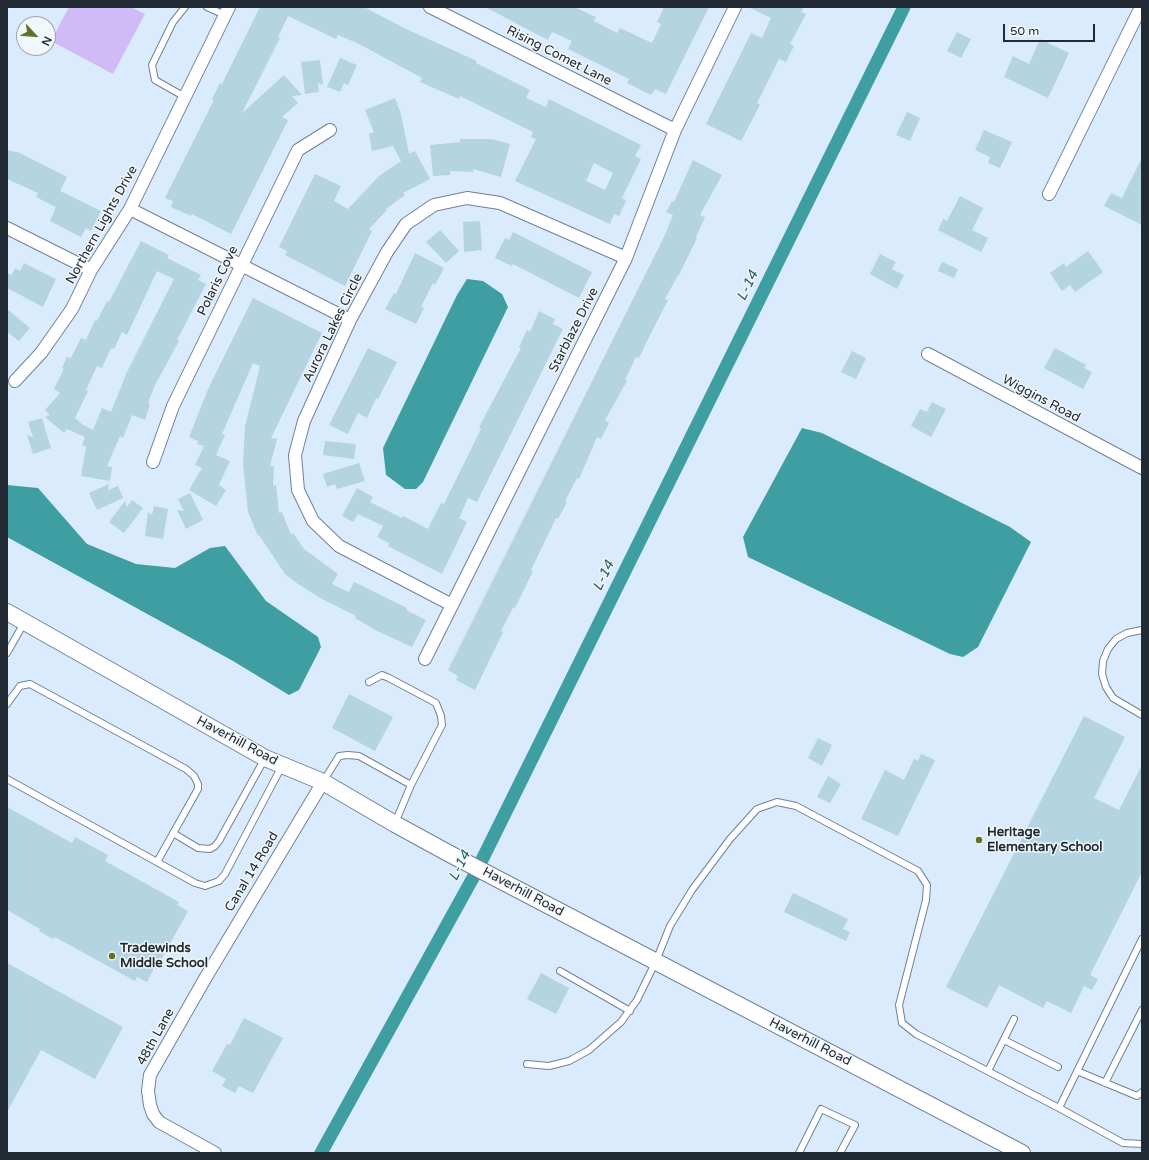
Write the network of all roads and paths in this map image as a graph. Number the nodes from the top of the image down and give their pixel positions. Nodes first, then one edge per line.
1 (185, 7) edge
2 (207, 7) edge
3 (430, 7) edge
4 (735, 7) edge
5 (1141, 7) edge
6 (227, 11) edge
7 (185, 97) junction
8 (330, 130) dead end
9 (676, 130) junction
10 (1050, 194) dead end
11 (130, 209) junction
12 (7, 228) edge
13 (626, 258) junction
14 (241, 264) junction
15 (91, 270) junction
16 (350, 320) junction
17 (928, 354) dead end
18 (15, 381) dead end
19 (153, 462) dead end
20 (1142, 468) edge
21 (452, 605) junction
22 (7, 613) edge
23 (24, 622) junction
24 (1142, 630) edge
25 (7, 653) edge
26 (425, 659) dead end
27 (369, 682) dead end
28 (7, 704) edge
29 (1142, 715) edge
30 (265, 758) junction
31 (282, 766) junction
32 (7, 779) edge
33 (323, 782) junction
34 (411, 785) junction
35 (394, 824) junction
36 (173, 834) junction
37 (157, 862) junction
38 (1142, 939) edge
39 (656, 961) junction
40 (560, 972) dead end
41 (206, 977) joint
42 (1142, 1010) edge
43 (630, 1011) junction
44 (1014, 1019) dead end
45 (1004, 1040) junction
46 (527, 1064) dead end
47 (1058, 1067) dead end
48 (1077, 1070) junction
49 (988, 1071) junction
50 (1105, 1083) junction
51 (1142, 1092) edge
52 (1059, 1108) junction
53 (1142, 1144) edge
54 (215, 1153) edge
55 (799, 1153) edge
56 (840, 1153) edge
57 (1022, 1153) edge

1 - 7 lane
2 - 6 lane
3 - 9 street, Rising Comet Lane
4 - 9 street, Starblaze Drive
5 - 10 street
6 - 7 street, Northern Lights Drive
7 - 11 street, Northern Lights Drive
8 - 14 street, Polaris Cove
9 - 13 street, Starblaze Drive
11 - 14 street
11 - 15 street, Northern Lights Drive
12 - 15 street
13 - 16 street, Aurora Lakes Circle
13 - 21 street, Starblaze Drive
14 - 16 street
14 - 19 street, Polaris Cove
15 - 18 street, Northern Lights Drive
16 - 21 street, Aurora Lakes Circle
17 - 20 street, Wiggins Road
21 - 26 street, Starblaze Drive
22 - 23 street, Haverhill Road
23 - 25 lane
23 - 30 street, Haverhill Road
24 - 29 lane
27 - 34 lane
28 - 36 lane
30 - 31 street, Haverhill Road
30 - 36 lane
31 - 33 street, Haverhill Road
31 - 37 lane
32 - 37 lane
33 - 34 lane
33 - 35 street, Haverhill Road
33 - 41 street, Canal 14 Road
34 - 35 lane
35 - 39 street, Haverhill Road
36 - 37 lane
38 - 48 lane
39 - 43 lane
39 - 49 lane
39 - 57 street, Haverhill Road
40 - 43 lane
41 - 54 street, 48th Lane
42 - 50 lane
43 - 46 lane
44 - 45 lane
45 - 47 lane
45 - 49 lane
48 - 50 lane
48 - 52 lane
49 - 52 lane
50 - 51 lane
52 - 53 lane
55 - 56 lane

